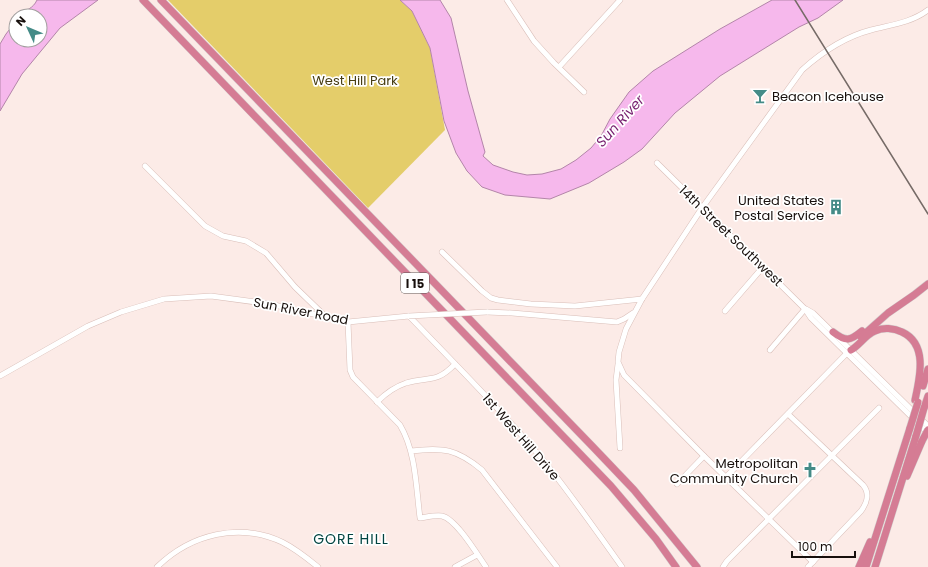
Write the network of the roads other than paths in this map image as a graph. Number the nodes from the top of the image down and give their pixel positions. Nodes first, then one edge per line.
1 (161, 0) edge
2 (507, 0) edge
3 (620, 0) edge
4 (145, 2) edge
5 (928, 10) edge
6 (559, 67) junction
7 (584, 92) dead end
8 (657, 163) dead end
9 (145, 166) dead end
10 (702, 208) junction
11 (442, 252) dead end
12 (763, 267) junction
13 (928, 284) edge
14 (642, 299) junction
15 (638, 306) junction
16 (805, 309) junction
17 (725, 311) dead end
18 (409, 316) junction
19 (326, 317) junction
20 (877, 321) junction
21 (348, 322) junction
22 (833, 332) junction
23 (770, 350) dead end
24 (849, 352) junction
25 (618, 362) junction
26 (455, 364) junction
27 (928, 369) edge
28 (0, 376) edge
29 (928, 396) edge
30 (917, 401) junction
31 (377, 402) junction
32 (879, 408) dead end
33 (788, 414) junction
34 (928, 426) edge
35 (928, 430) edge
36 (928, 433) edge
37 (620, 448) dead end
38 (411, 451) junction
39 (704, 456) junction
40 (831, 456) junction
41 (726, 477) junction
42 (677, 484) dead end
43 (886, 505) junction
44 (769, 518) junction
45 (660, 521) junction
46 (888, 522) junction
47 (477, 555) junction
48 (813, 562) junction
49 (157, 567) edge
50 (318, 567) edge
51 (455, 567) edge
52 (486, 567) edge
53 (557, 567) edge
54 (622, 567) edge
55 (676, 567) edge
56 (693, 567) edge
57 (697, 567) edge
58 (723, 567) edge
59 (808, 567) edge
60 (860, 567) edge
61 (866, 567) edge
62 (875, 567) edge

1 - 45 highway, I 15
2 - 6 street
3 - 6 street
4 - 55 highway, I 15
5 - 10 street
6 - 7 street
8 - 10 street, 14th Street Southwest
9 - 19 street
10 - 12 street, 14th Street Southwest
10 - 14 street
11 - 14 street
12 - 16 street, 14th Street Southwest
12 - 17 street
13 - 20 highway
14 - 15 street
15 - 18 street, Sun River Road, bridge
15 - 25 street
16 - 22 street, 14th Street Southwest
16 - 23 street
16 - 24 street, 14th Street Southwest
18 - 21 street, Sun River Road
18 - 26 street, 1st West Hill Drive
19 - 21 street, Sun River Road
19 - 28 street, Sun River Road
20 - 22 highway
20 - 24 highway
21 - 31 street
22 - 24 street, 14th Street Southwest
24 - 30 highway
24 - 33 street
24 - 34 street, 14th Street Southwest
24 - 36 street, 14th Street Southwest
25 - 37 street
25 - 39 street
26 - 31 street
26 - 54 street, 1st West Hill Drive
27 - 30 highway
29 - 46 highway, bridge
30 - 43 highway, bridge
31 - 38 street
32 - 40 street
33 - 40 street
33 - 41 street
35 - 46 highway, bridge
38 - 47 street
38 - 53 street
39 - 41 street
39 - 42 street
40 - 44 street
40 - 48 street
41 - 44 street
43 - 60 highway
43 - 61 highway
44 - 48 street
44 - 58 street
45 - 56 highway, I 15
45 - 57 highway
46 - 62 highway
47 - 51 street
47 - 52 street
48 - 59 street
49 - 50 street

